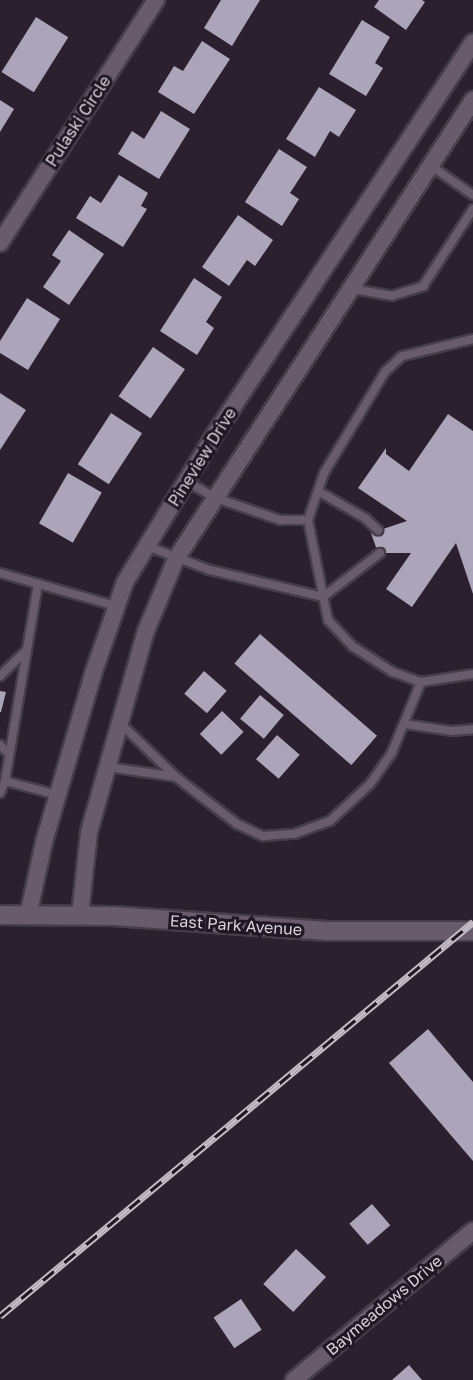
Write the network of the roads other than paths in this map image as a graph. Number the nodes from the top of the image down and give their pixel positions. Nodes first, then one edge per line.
1 (156, 0) edge
2 (473, 42) edge
3 (473, 100) edge
4 (431, 166) junction
5 (473, 195) edge
6 (473, 209) edge
7 (0, 243) edge
8 (353, 289) junction
9 (473, 339) edge
10 (186, 481) junction
11 (318, 491) junction
12 (216, 498) junction
13 (308, 520) junction
14 (378, 530) dead end
15 (147, 546) junction
16 (380, 553) dead end
17 (176, 559) junction
18 (0, 573) edge
19 (38, 584) junction
20 (323, 597) junction
21 (116, 606) junction
22 (27, 651) junction
23 (473, 674) edge
24 (0, 676) edge
25 (421, 682) junction
26 (120, 723) junction
27 (405, 724) junction
28 (473, 729) edge
29 (0, 745) edge
30 (9, 754) junction
31 (108, 767) junction
32 (176, 777) junction
33 (5, 781) junction
34 (0, 792) edge
35 (58, 795) junction
36 (0, 915) edge
37 (80, 915) junction
38 (28, 916) junction
39 (473, 931) edge
40 (473, 1231) edge
41 (294, 1380) edge

1 - 7 street, Pulaski Circle
2 - 10 street, Pineview Drive
3 - 4 street, Pineview Drive
4 - 5 lane
4 - 8 street, Pineview Drive
6 - 8 lane
8 - 12 street, Pineview Drive
9 - 11 lane
10 - 12 lane
10 - 15 street, Pineview Drive
11 - 13 lane
11 - 14 lane
12 - 13 lane
12 - 17 street, Pineview Drive
13 - 20 lane
15 - 17 lane
15 - 21 street, Pineview Drive
16 - 20 lane
17 - 20 lane
17 - 26 street, Pineview Drive
18 - 19 lane
19 - 21 lane
19 - 22 lane
20 - 25 lane
21 - 35 street, Pineview Drive
22 - 24 lane
22 - 30 lane
23 - 25 lane
25 - 27 lane
26 - 31 street, Pineview Drive
26 - 32 lane
27 - 28 lane
27 - 32 lane
29 - 30 lane
30 - 33 lane
31 - 32 lane
31 - 37 street, Pineview Drive
33 - 34 lane
33 - 35 lane
35 - 38 street, Pineview Drive
36 - 38 main road, East Park Avenue
37 - 38 main road, East Park Avenue
37 - 39 main road, East Park Avenue
40 - 41 street, Baymeadows Drive

